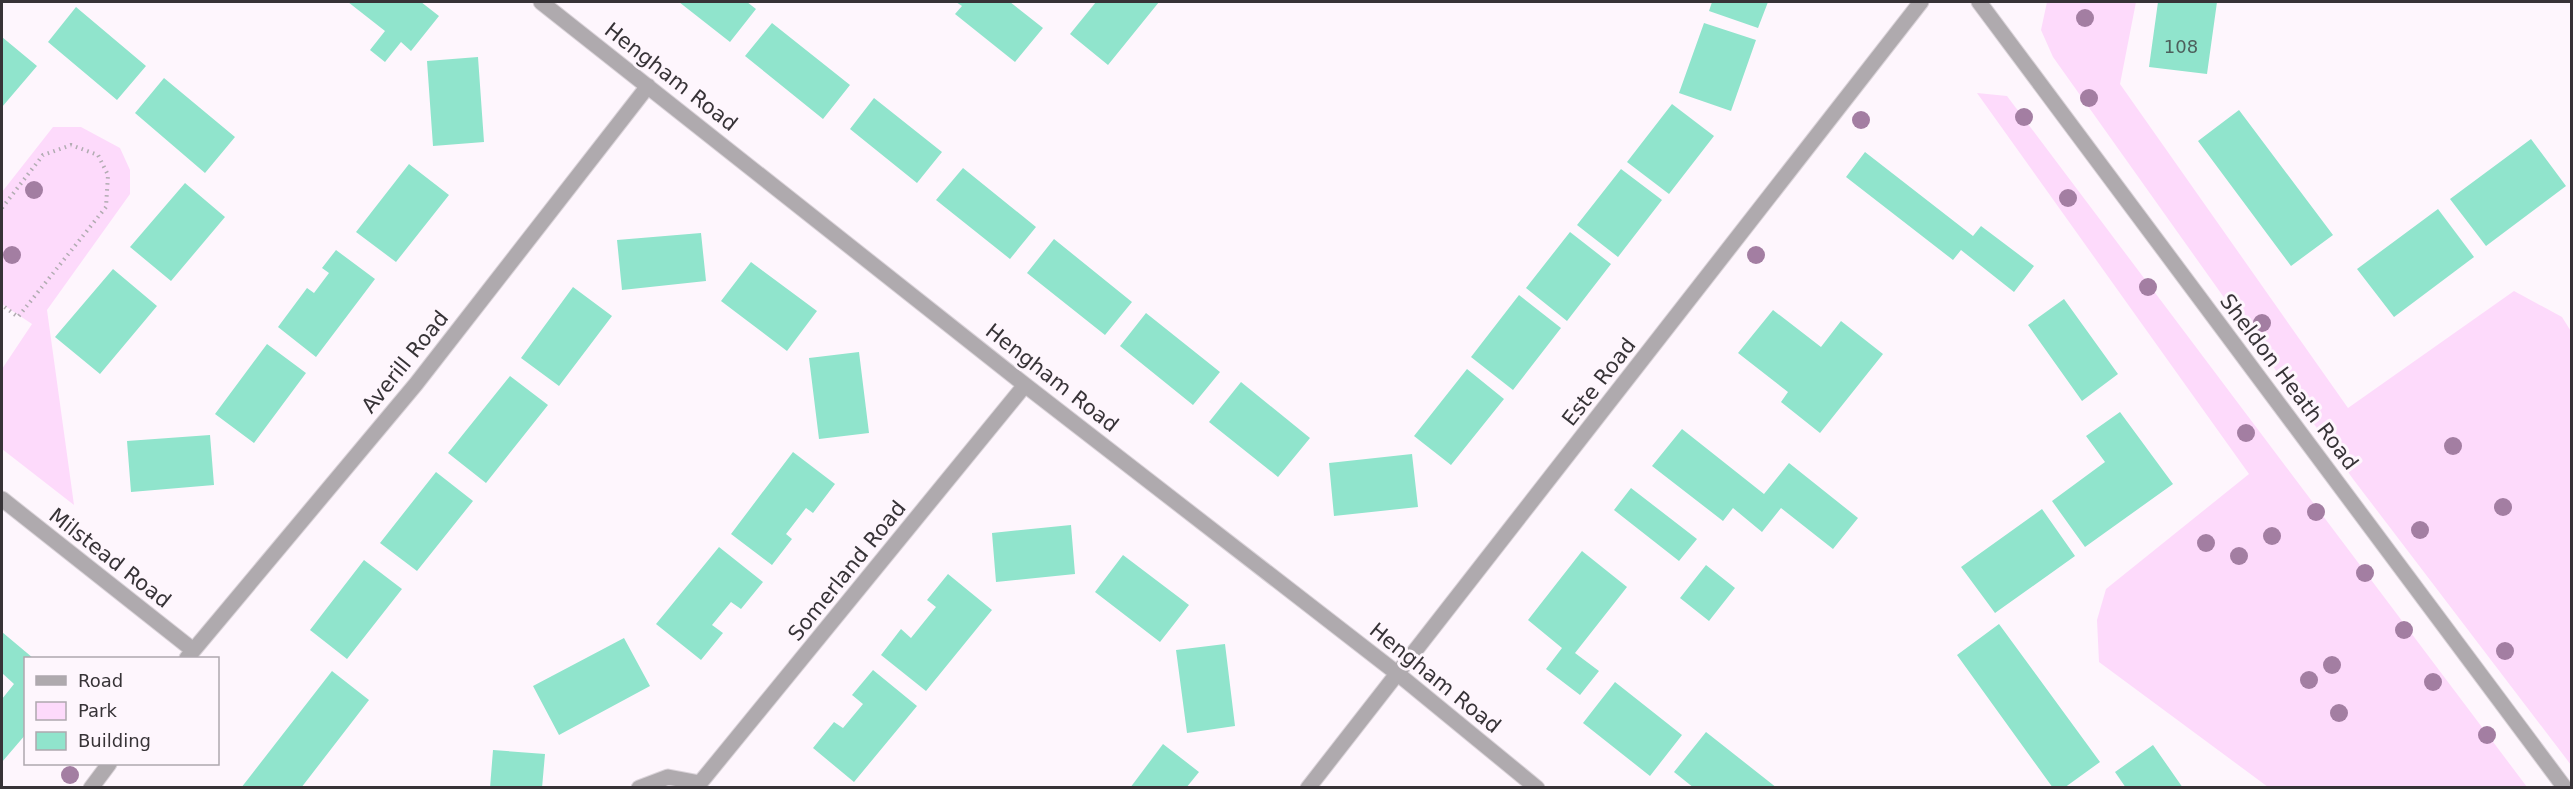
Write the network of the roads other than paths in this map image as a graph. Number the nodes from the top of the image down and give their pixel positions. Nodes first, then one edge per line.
1 (541, 2) edge
2 (1921, 2) edge
3 (1979, 2) edge
4 (648, 86) junction
5 (1025, 385) junction
6 (2, 499) edge
7 (190, 654) edge
8 (1398, 674) junction
9 (108, 765) edge
10 (701, 785) edge
11 (91, 788) edge
12 (639, 788) edge
13 (1308, 788) edge
14 (1537, 788) edge
15 (2565, 788) edge

1 - 4 street, Hengham Road
2 - 8 street, Este Road
3 - 15 street, Sheldon Heath Road
4 - 5 street, Hengham Road
4 - 7 street, Averill Road
5 - 8 street, Hengham Road
5 - 10 street, Somerland Road
6 - 7 street, Milstead Road
8 - 13 street, Este Road
8 - 14 street, Hengham Road
9 - 11 street
10 - 12 street, Somerland Road

